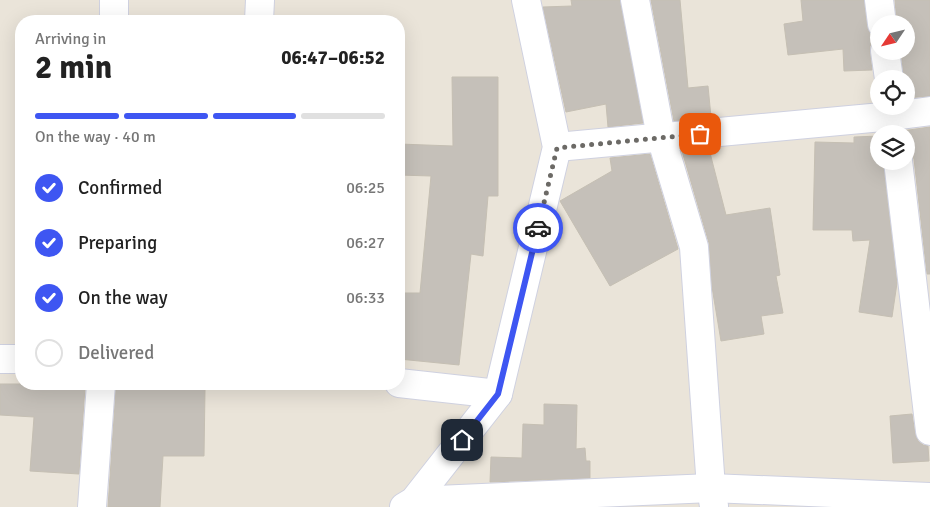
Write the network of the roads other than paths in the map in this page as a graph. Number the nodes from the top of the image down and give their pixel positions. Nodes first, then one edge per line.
1 (114, 0) edge
2 (260, 0) edge
3 (526, 0) edge
4 (634, 0) edge
5 (879, 0) edge
6 (114, 15) edge
7 (259, 15) edge
8 (881, 15) edge
9 (930, 111) edge
10 (893, 119) edge
11 (661, 137) junction
12 (557, 148) junction
13 (899, 170) edge
14 (0, 359) edge
15 (15, 359) edge
16 (405, 384) edge
17 (101, 390) edge
18 (498, 394) junction
19 (930, 432) edge
20 (713, 498) edge
21 (930, 498) edge
22 (409, 504) edge
23 (92, 507) edge

1 - 6 street
2 - 7 street
3 - 12 street
4 - 11 street
5 - 8 street
9 - 10 street
10 - 11 street
11 - 12 street
11 - 20 street
12 - 18 street
13 - 19 street
14 - 15 street
16 - 18 street
17 - 23 street
18 - 22 street
20 - 21 street
20 - 22 street

